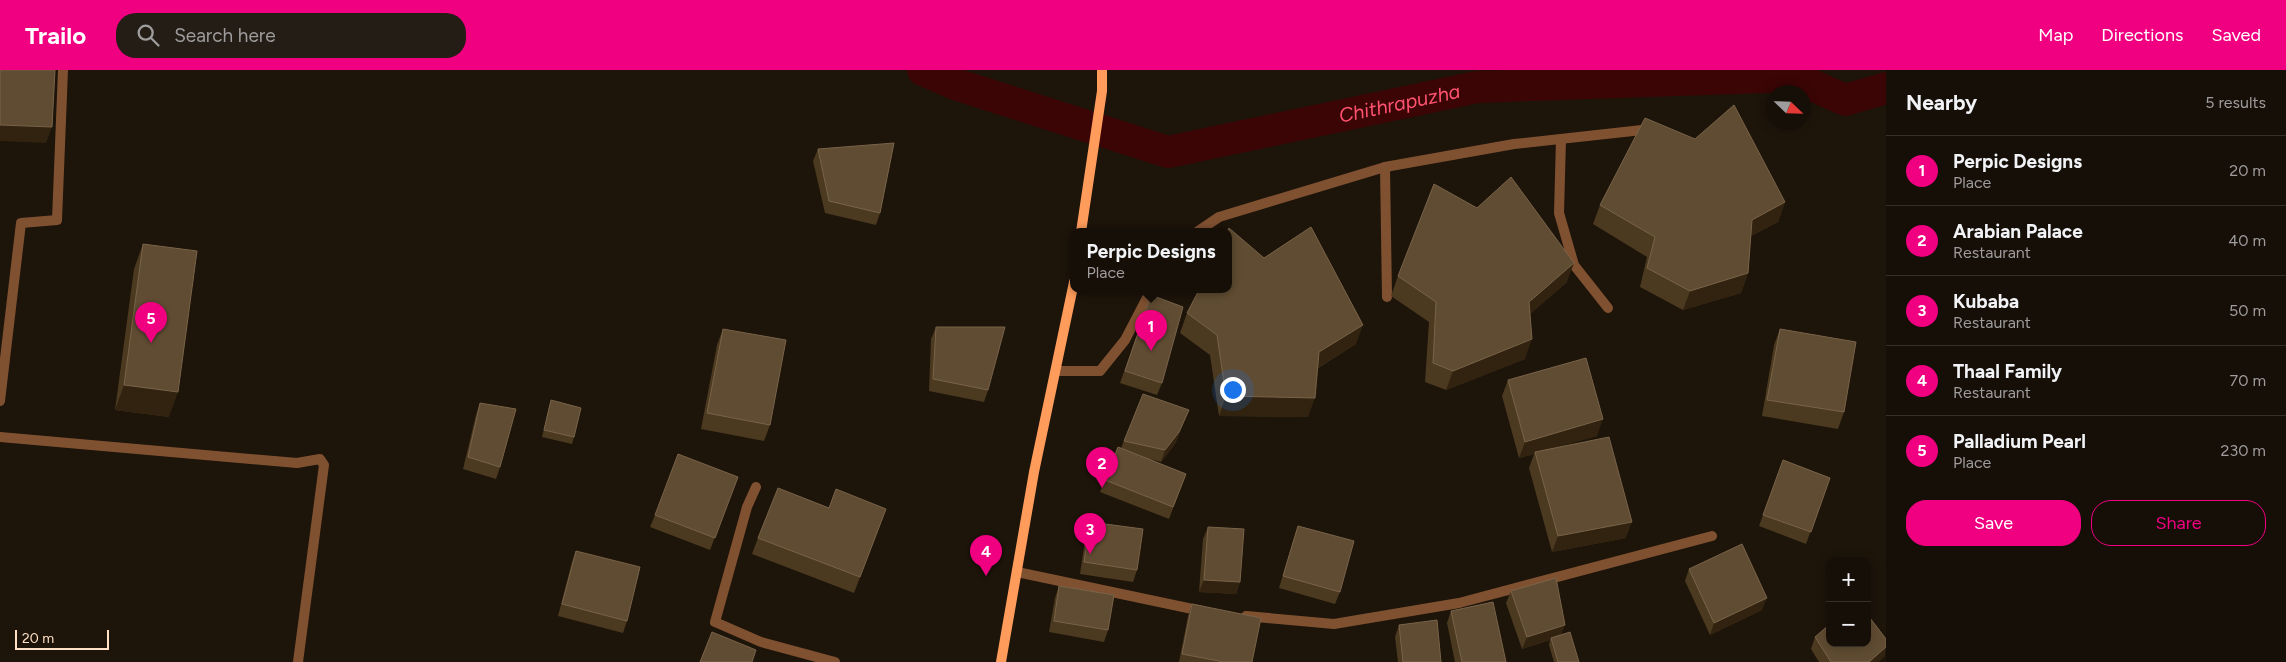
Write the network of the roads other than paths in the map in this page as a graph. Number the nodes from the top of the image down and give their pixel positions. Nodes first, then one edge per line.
1 (63, 70) edge
2 (1102, 70) edge
3 (1642, 130) edge
4 (1561, 139) junction
5 (1385, 167) junction
6 (1082, 228) edge
7 (1203, 228) edge
8 (1072, 293) edge
9 (1149, 293) edge
10 (1387, 297) dead end
11 (1608, 308) dead end
12 (1056, 371) junction
13 (0, 401) edge
14 (0, 437) edge
15 (756, 487) dead end
16 (1712, 536) dead end
17 (1017, 572) junction
18 (1216, 614) edge
19 (1236, 615) edge
20 (298, 662) edge
21 (835, 662) edge
22 (1001, 662) edge

1 - 13 street
2 - 6 main road
3 - 4 street
4 - 5 street
4 - 11 street
5 - 7 street
5 - 10 street
8 - 12 main road
9 - 12 street
12 - 17 main road
14 - 20 street
15 - 21 street
16 - 19 street
17 - 18 street
17 - 22 main road

